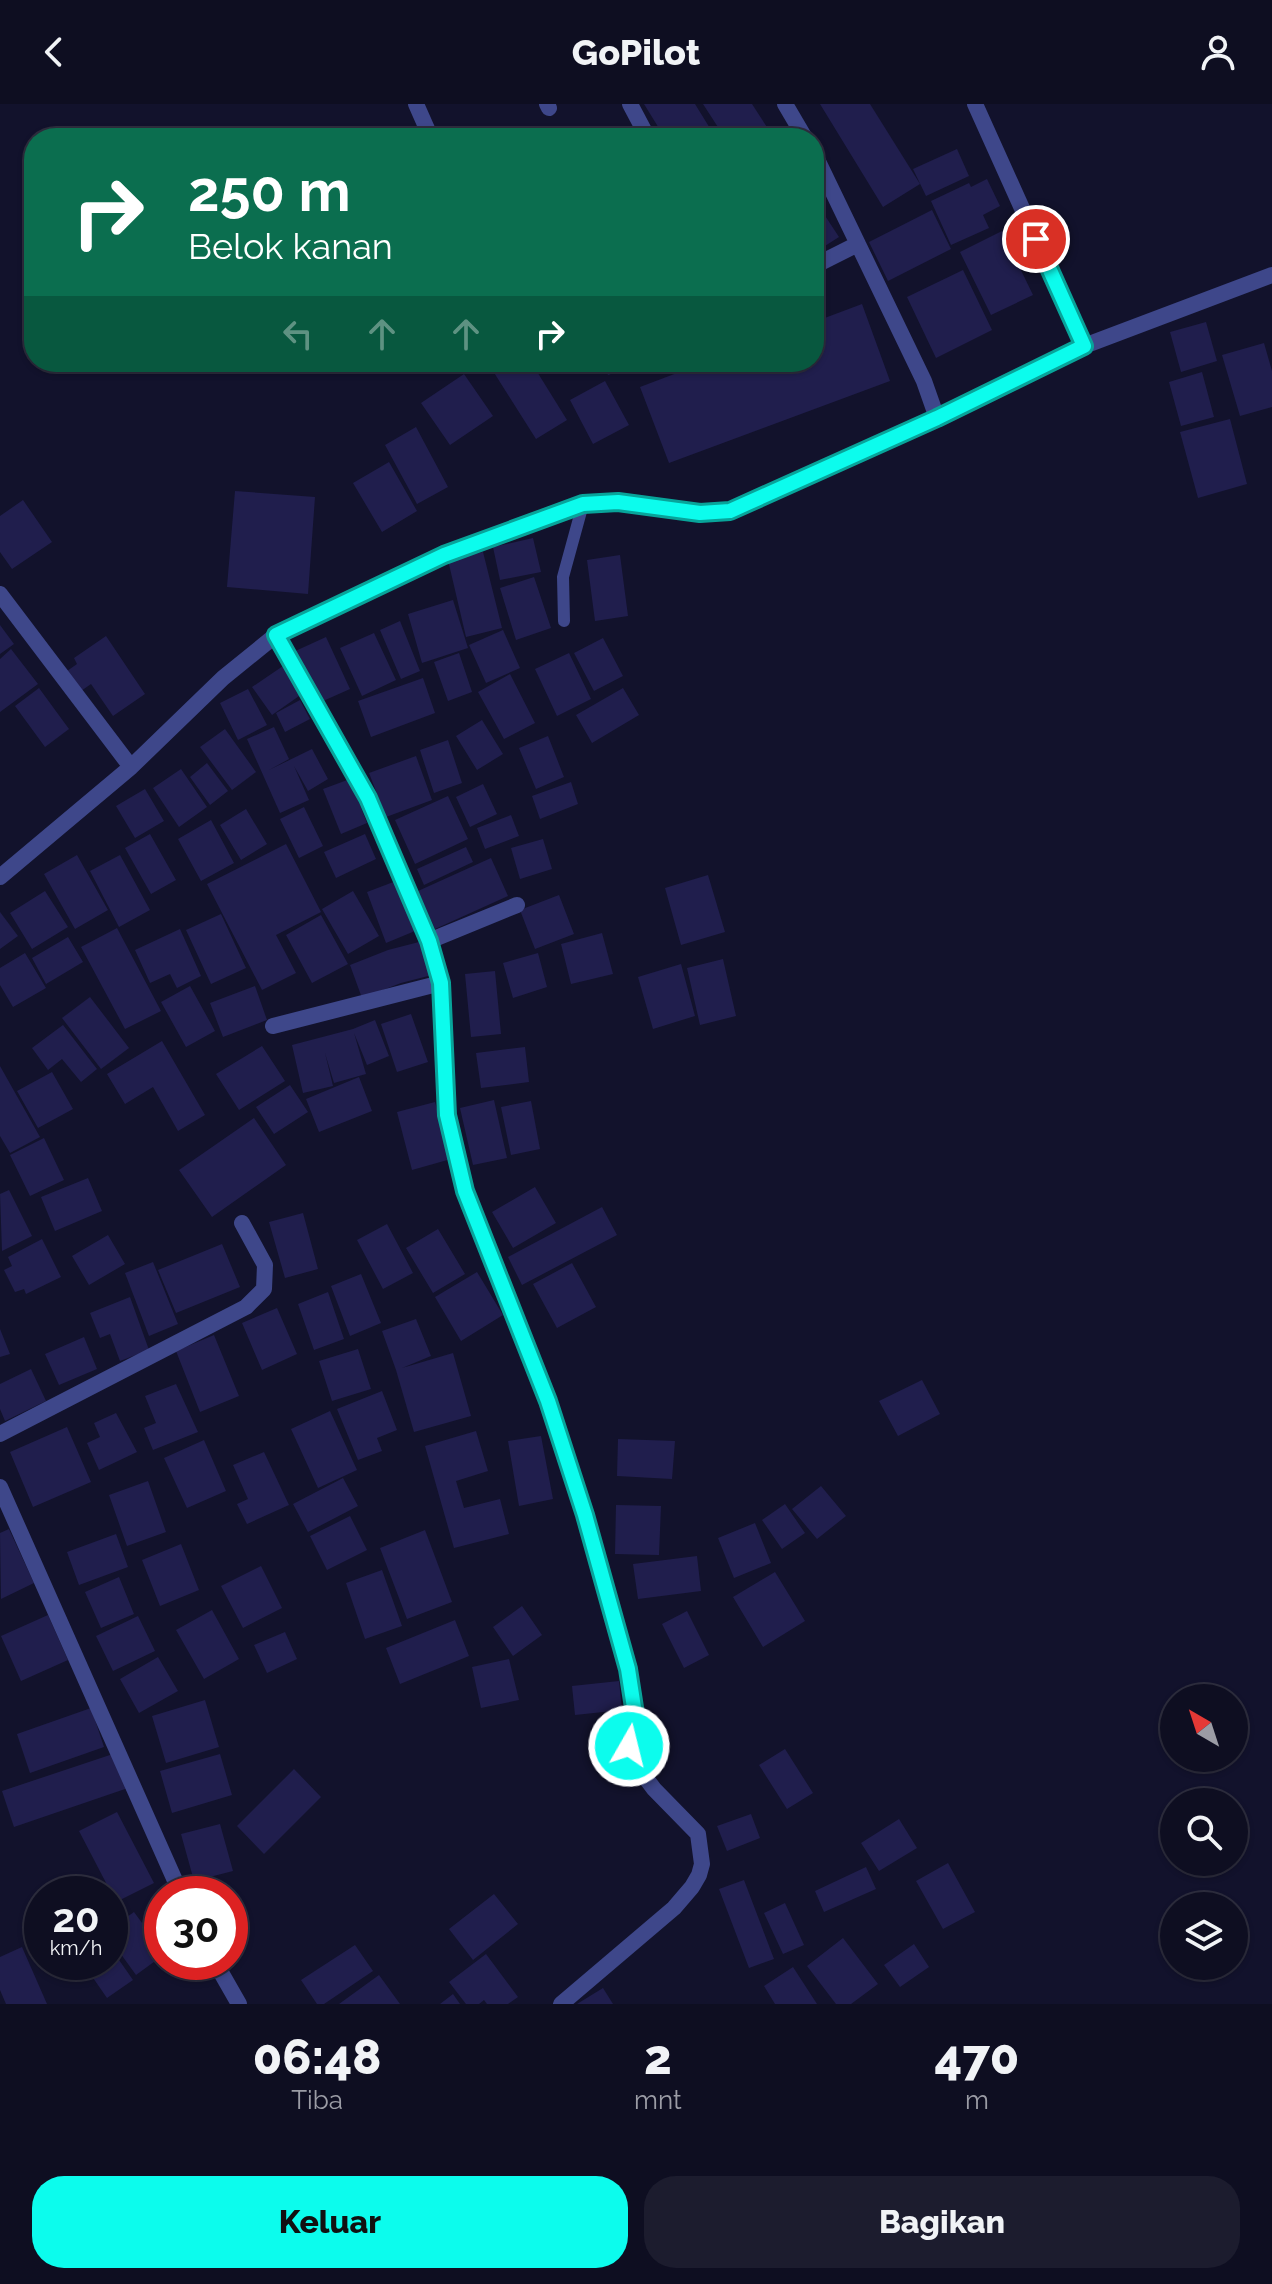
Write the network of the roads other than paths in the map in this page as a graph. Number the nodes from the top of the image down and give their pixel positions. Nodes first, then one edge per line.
1 (416, 104) edge
2 (630, 104) edge
3 (785, 104) edge
4 (975, 104) edge
5 (427, 128) edge
6 (643, 128) edge
7 (799, 128) edge
8 (824, 174) edge
9 (858, 244) junction
10 (824, 261) edge
11 (1272, 275) edge
12 (1084, 346) junction
13 (937, 418) junction
14 (583, 504) junction
15 (0, 594) edge
16 (564, 621) dead end
17 (276, 635) junction
18 (131, 767) junction
19 (0, 877) edge
20 (517, 905) dead end
21 (429, 941) junction
22 (441, 983) junction
23 (273, 1026) dead end
24 (242, 1223) dead end
25 (0, 1434) edge
26 (0, 1487) edge
27 (173, 1876) edge
28 (225, 1980) edge
29 (239, 2004) edge
30 (561, 2004) edge

1 - 5 street
2 - 6 street
3 - 7 street
4 - 12 street
8 - 9 street
9 - 10 street
9 - 13 street
11 - 12 street
12 - 13 street
13 - 14 street
14 - 16 lane
14 - 17 street
15 - 18 street
17 - 18 street
17 - 21 street
18 - 19 street
20 - 21 street
21 - 22 street
22 - 23 street
22 - 30 street
24 - 25 street
26 - 27 street
28 - 29 street

